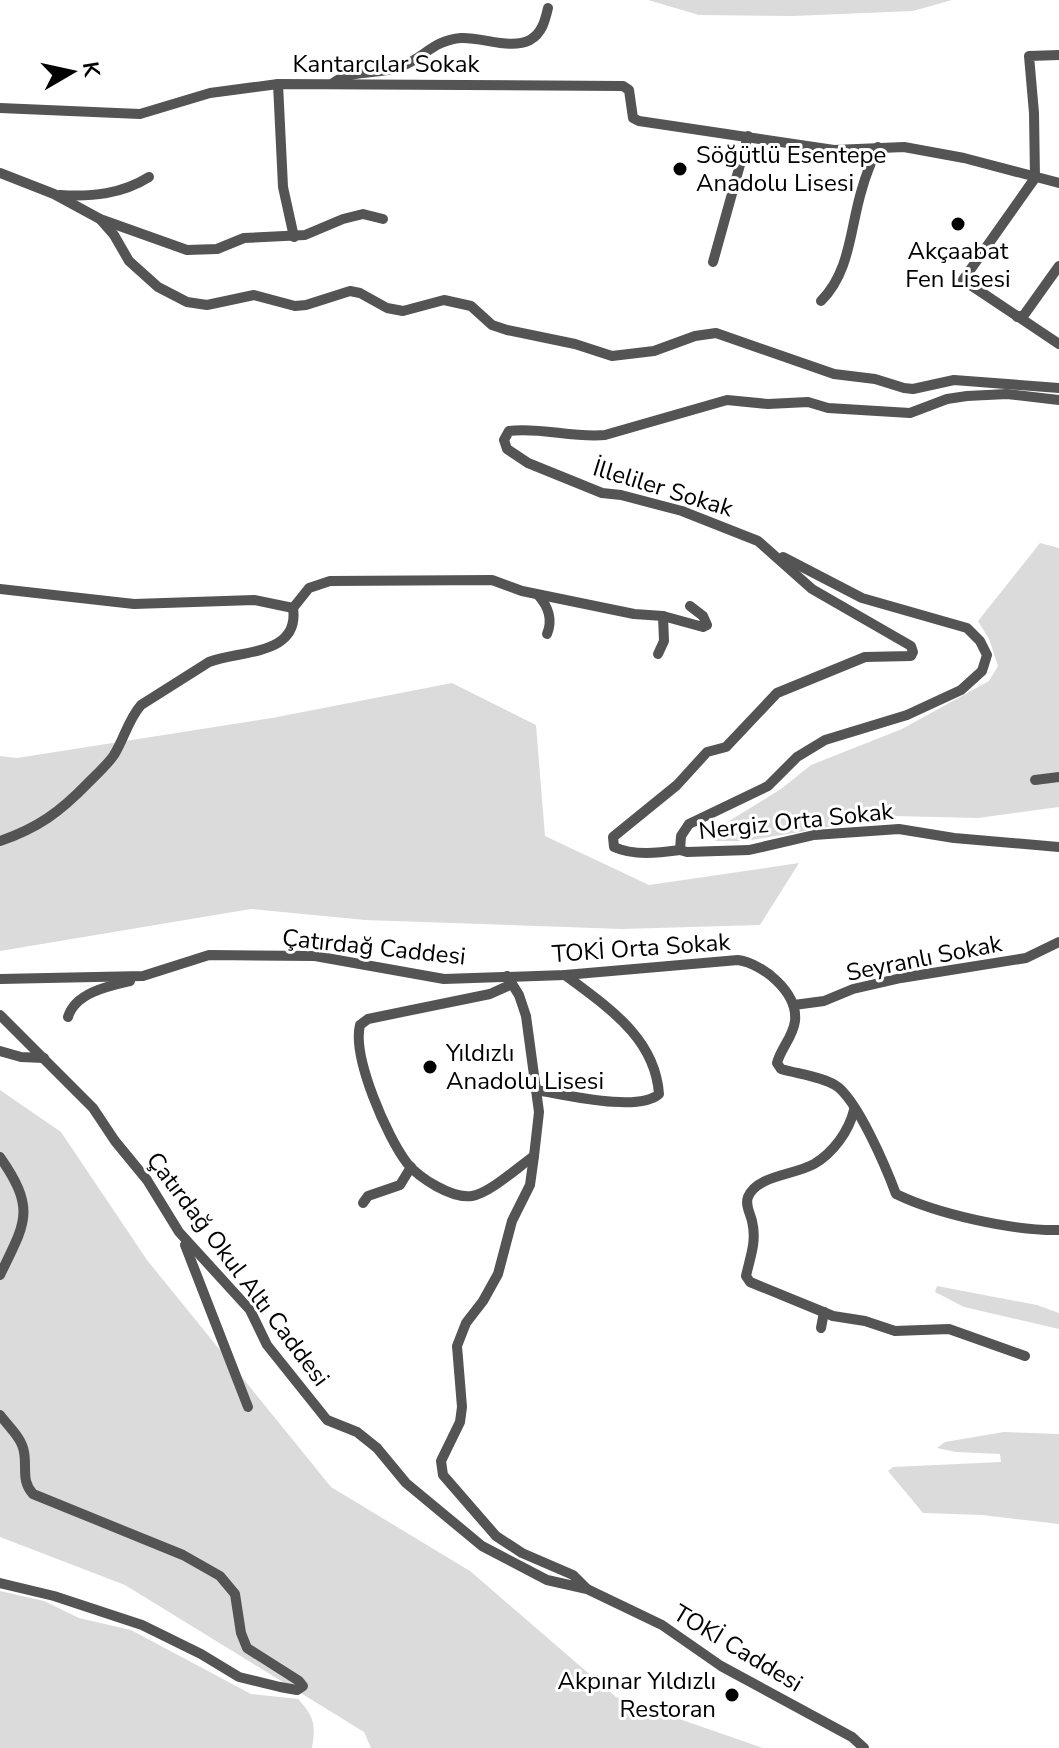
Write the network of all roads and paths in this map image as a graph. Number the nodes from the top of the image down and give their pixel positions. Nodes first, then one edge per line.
1 (548, 8) dead end
2 (1059, 55) edge
3 (332, 83) junction
4 (278, 84) junction
5 (0, 108) edge
6 (748, 136) junction
7 (878, 147) junction
8 (0, 173) edge
9 (149, 177) dead end
10 (1035, 178) junction
11 (1059, 183) edge
12 (54, 194) junction
13 (100, 219) junction
14 (383, 219) dead end
15 (294, 237) junction
16 (713, 262) dead end
17 (1059, 266) edge
18 (821, 301) dead end
19 (1017, 317) junction
20 (1059, 344) edge
21 (1059, 388) edge
22 (1059, 400) edge
23 (774, 553) junction
24 (0, 589) edge
25 (536, 594) junction
26 (690, 606) dead end
27 (293, 608) junction
28 (663, 616) junction
29 (547, 634) dead end
30 (658, 654) dead end
31 (1059, 777) edge
32 (1035, 780) dead end
33 (0, 841) edge
34 (1059, 847) edge
35 (680, 850) junction
36 (1059, 942) edge
37 (565, 975) junction
38 (143, 976) junction
39 (0, 979) edge
40 (510, 980) junction
41 (794, 1005) junction
42 (0, 1015) edge
43 (68, 1017) dead end
44 (0, 1051) edge
45 (44, 1058) junction
46 (536, 1090) junction
47 (854, 1110) junction
48 (534, 1156) junction
49 (0, 1157) edge
50 (411, 1167) junction
51 (363, 1203) dead end
52 (1059, 1230) edge
53 (179, 1232) junction
54 (0, 1275) edge
55 (824, 1312) junction
56 (821, 1328) dead end
57 (1025, 1356) dead end
58 (248, 1407) dead end
59 (0, 1415) edge
60 (0, 1583) edge
61 (587, 1589) junction
62 (864, 1748) edge

1 - 3 street
2 - 10 street
3 - 4 street, Kantarcılar Sokak
3 - 6 street, Kantarcılar Sokak
4 - 5 street, Kantarcılar Sokak
4 - 15 street
6 - 7 street
6 - 16 street
7 - 10 street
7 - 18 street
8 - 12 street
9 - 12 street
10 - 11 street
10 - 19 street
12 - 13 street
13 - 15 street
13 - 21 street
14 - 15 street
17 - 19 street
19 - 20 street
22 - 23 street, İlleliler Sokak
23 - 35 street, İlleliler Sokak
23 - 35 street, Nergiz Orta Sokak
24 - 27 street
25 - 27 street
25 - 28 street
25 - 29 street
26 - 28 street
27 - 33 street
28 - 30 street
31 - 32 street
34 - 35 street, Nergiz Orta Sokak
36 - 41 street, Seyranlı Sokak
37 - 40 street, TOKİ Orta Sokak
37 - 41 street, TOKİ Orta Sokak
37 - 46 street
38 - 39 street, Çatırdağ Caddesi
38 - 40 street, Çatırdağ Caddesi
38 - 43 street
40 - 46 street
40 - 50 street
41 - 47 street
42 - 45 street, Çatırdağ Okul Altı Caddesi
44 - 45 street
45 - 53 street, Çatırdağ Okul Altı Caddesi
46 - 48 street
47 - 52 street
47 - 55 street
48 - 50 street
48 - 61 street
49 - 54 street
50 - 51 street
53 - 58 street
53 - 61 street, Çatırdağ Okul Altı Caddesi
55 - 56 street
55 - 57 street
59 - 60 street
61 - 62 street, TOKİ Caddesi

